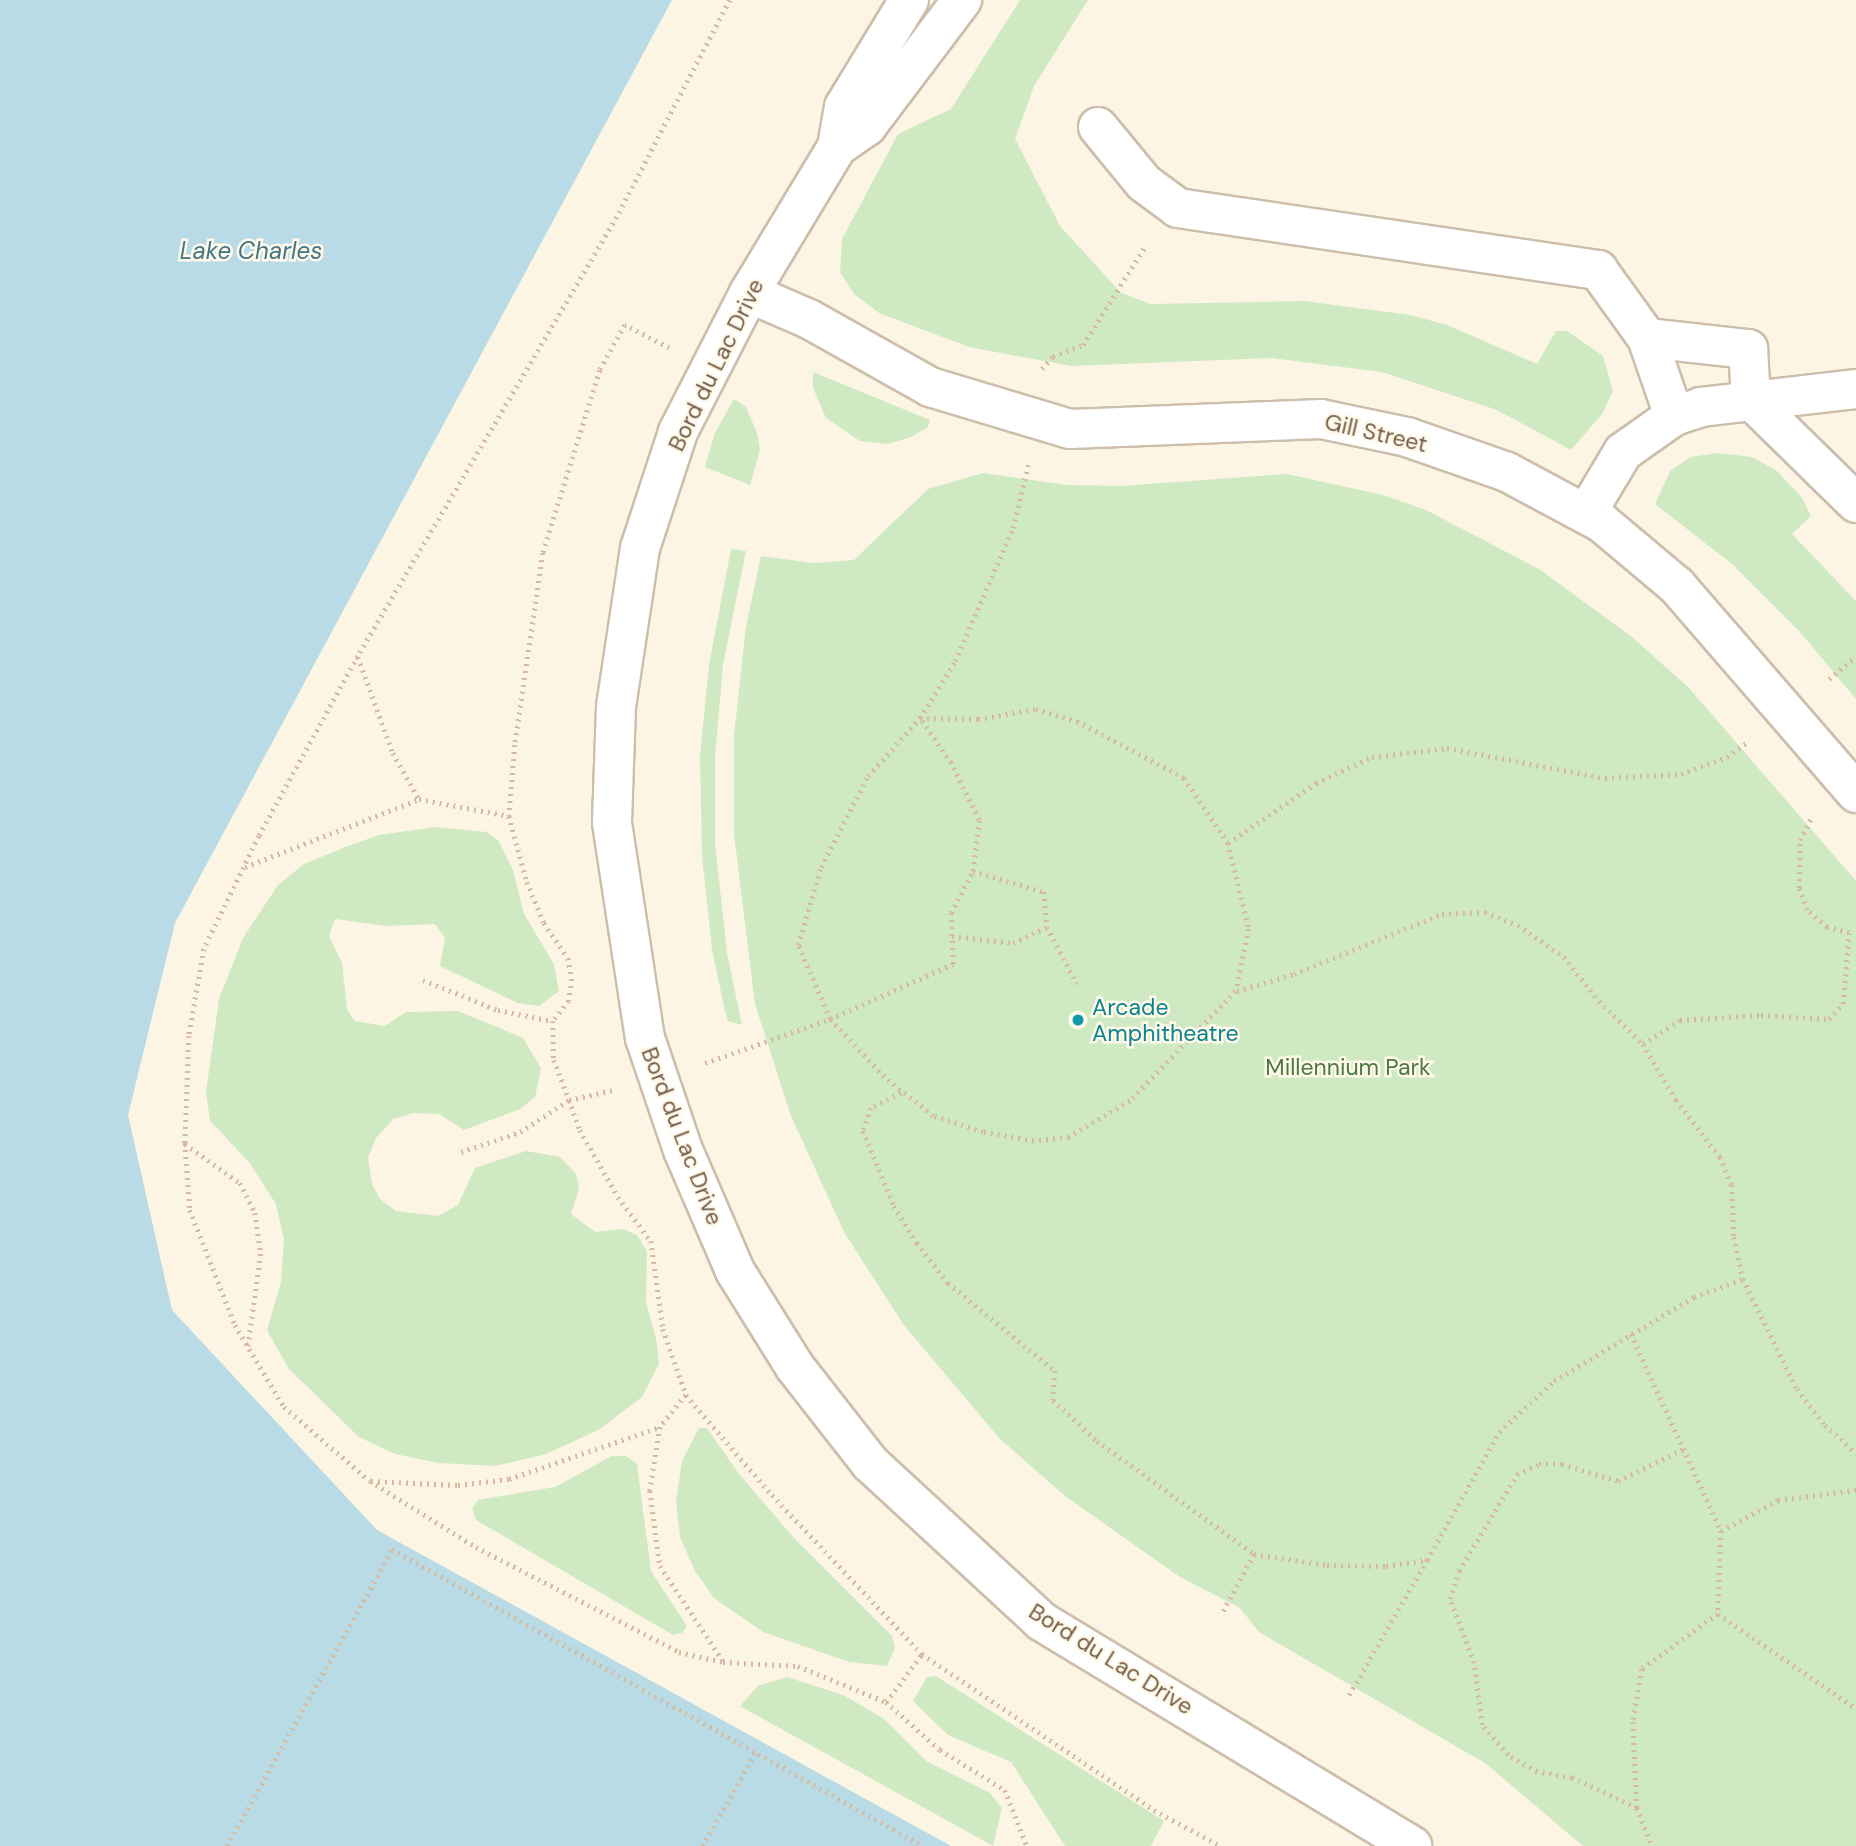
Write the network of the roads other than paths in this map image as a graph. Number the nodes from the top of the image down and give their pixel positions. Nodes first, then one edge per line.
1 (909, 0) edge
2 (962, 0) edge
3 (1098, 127) dead end
4 (837, 147) junction
5 (749, 293) junction
6 (1647, 338) junction
7 (1856, 389) edge
8 (1751, 400) junction
9 (1674, 416) junction
10 (1856, 503) edge
11 (1586, 514) junction
12 (1856, 793) edge
13 (1412, 1846) edge

1 - 4 street, Bord du Lac Drive
2 - 4 street, Bord du Lac Drive
3 - 6 street
4 - 5 street, Bord du Lac Drive
5 - 11 street, Gill Street
5 - 13 street, Bord du Lac Drive
6 - 8 street
6 - 9 street
7 - 8 street
8 - 9 street
8 - 10 street
9 - 11 street
11 - 12 street, Gill Street

